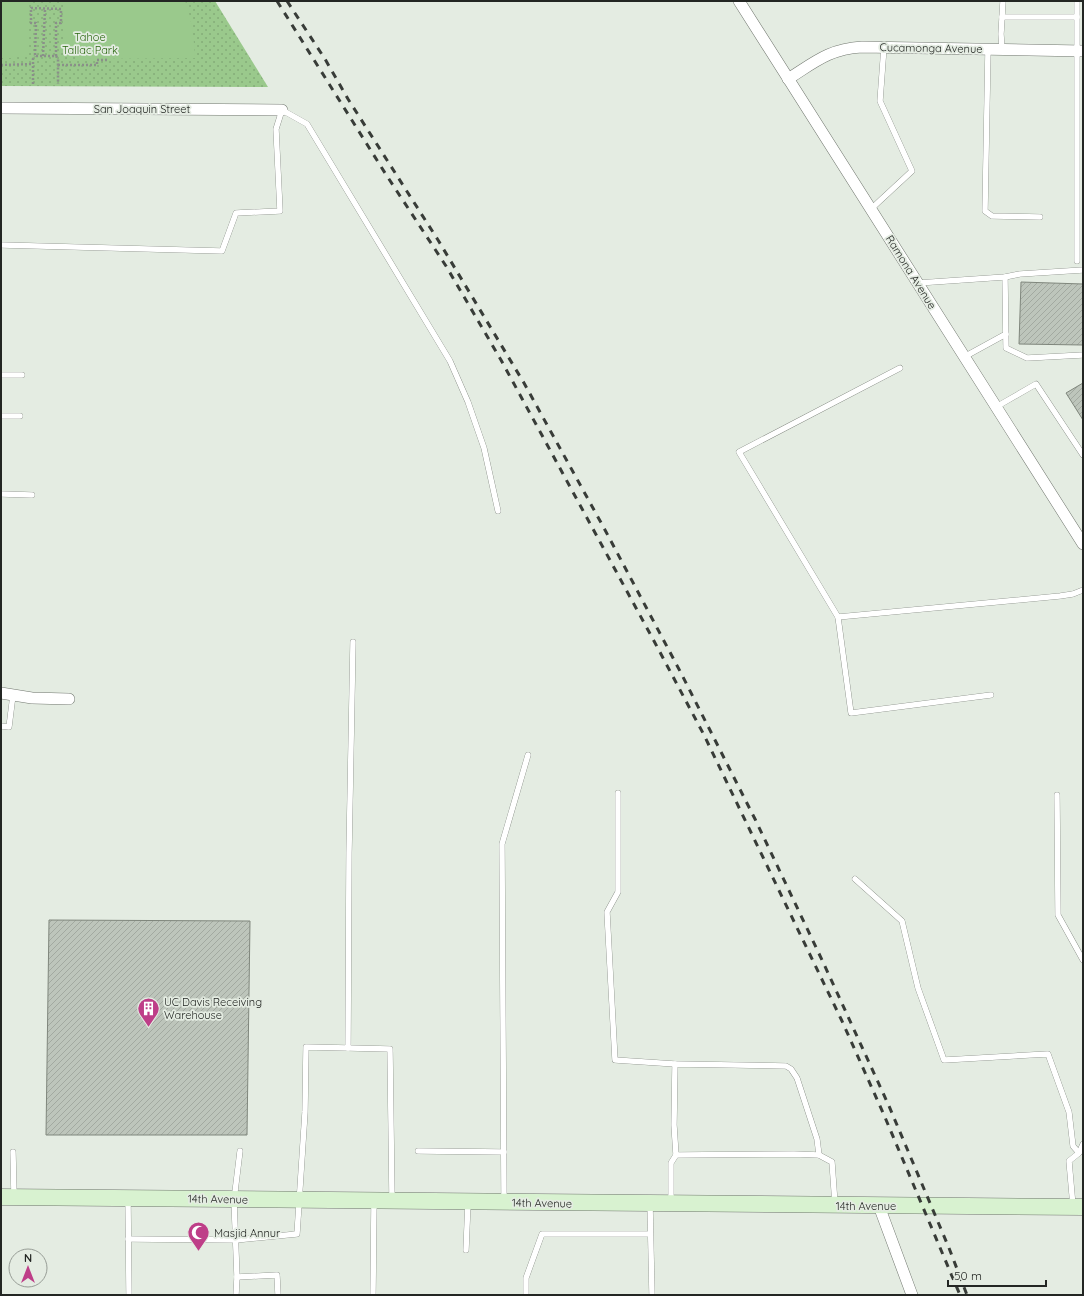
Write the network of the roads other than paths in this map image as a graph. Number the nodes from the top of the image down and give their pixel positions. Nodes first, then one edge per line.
1 (738, 1) edge
2 (1003, 1) edge
3 (1077, 1) edge
4 (1002, 17) junction
5 (1077, 18) junction
6 (884, 47) junction
7 (988, 49) junction
8 (1002, 49) junction
9 (1080, 51) edge
10 (788, 79) junction
11 (1, 108) edge
12 (282, 110) junction
13 (871, 209) junction
14 (1040, 217) dead end
15 (1, 246) edge
16 (1077, 261) dead end
17 (1083, 270) edge
18 (1005, 277) junction
19 (917, 282) junction
20 (1006, 334) junction
21 (1083, 355) edge
22 (964, 357) junction
23 (900, 368) dead end
24 (1, 375) edge
25 (22, 375) dead end
26 (996, 407) junction
27 (1, 416) edge
28 (20, 416) dead end
29 (1083, 455) edge
30 (1, 494) edge
31 (32, 495) dead end
32 (498, 511) dead end
33 (1083, 544) edge
34 (1083, 590) edge
35 (838, 617) junction
36 (353, 642) dead end
37 (1, 693) edge
38 (13, 695) junction
39 (991, 695) dead end
40 (69, 699) dead end
41 (1, 726) edge
42 (528, 755) dead end
43 (618, 794) dead end
44 (1057, 796) dead end
45 (855, 879) dead end
46 (1083, 960) edge
47 (348, 1048) junction
48 (675, 1064) junction
49 (1083, 1144) edge
50 (240, 1151) dead end
51 (418, 1151) dead end
52 (13, 1152) dead end
53 (504, 1152) junction
54 (1079, 1153) junction
55 (676, 1155) junction
56 (819, 1155) junction
57 (8, 1197) edge
58 (128, 1198) junction
59 (234, 1200) junction
60 (298, 1200) junction
61 (374, 1201) junction
62 (392, 1201) junction
63 (468, 1202) junction
64 (504, 1202) junction
65 (650, 1204) junction
66 (671, 1204) junction
67 (835, 1206) junction
68 (880, 1206) junction
69 (1078, 1207) edge
70 (650, 1234) junction
71 (128, 1239) junction
72 (236, 1240) junction
73 (466, 1250) dead end
74 (237, 1276) junction
75 (129, 1295) edge
76 (236, 1295) edge
77 (278, 1295) edge
78 (373, 1295) edge
79 (526, 1295) edge
80 (652, 1295) edge
81 (912, 1295) edge

1 - 10 street, Ramona Avenue
2 - 4 lane
3 - 5 lane
4 - 5 lane
4 - 8 lane
5 - 9 lane
6 - 7 street, Cucamonga Avenue
6 - 10 street, Cucamonga Avenue
6 - 13 lane
7 - 8 street, Cucamonga Avenue
7 - 14 lane
8 - 9 street, Cucamonga Avenue
9 - 16 lane
10 - 13 street, Ramona Avenue
11 - 12 street, San Joaquin Street
12 - 15 lane
12 - 32 lane
13 - 19 street, Ramona Avenue
17 - 18 lane
18 - 19 lane
18 - 20 lane
19 - 22 street, Ramona Avenue
20 - 21 lane
20 - 22 lane
22 - 26 street, Ramona Avenue
23 - 35 lane
24 - 25 lane
26 - 29 lane
26 - 33 street, Ramona Avenue
27 - 28 lane
30 - 31 lane
34 - 35 lane
35 - 39 lane
36 - 47 lane
37 - 38 street
38 - 40 street
38 - 41 lane
42 - 53 lane
43 - 48 lane
44 - 46 lane
45 - 54 lane
47 - 60 lane
47 - 62 lane
48 - 55 lane
48 - 56 lane
49 - 54 lane
50 - 59 lane
51 - 53 lane
52 - 57 lane
53 - 64 lane
54 - 69 lane
55 - 56 lane
55 - 66 lane
56 - 67 lane
57 - 58 main road, 14th Avenue
58 - 59 main road, 14th Avenue
58 - 71 lane
59 - 60 main road, 14th Avenue
59 - 72 lane
60 - 61 main road, 14th Avenue
60 - 72 lane
61 - 62 main road, 14th Avenue
61 - 78 lane
62 - 63 main road, 14th Avenue
63 - 64 main road, 14th Avenue
63 - 73 lane
64 - 65 main road, 14th Avenue
65 - 66 main road, 14th Avenue
65 - 70 lane
66 - 67 main road, 14th Avenue
67 - 68 main road, 14th Avenue
68 - 69 main road, 14th Avenue
68 - 81 street
70 - 79 lane
70 - 80 lane
71 - 72 lane
71 - 75 lane
72 - 74 lane
74 - 76 lane
74 - 77 lane

